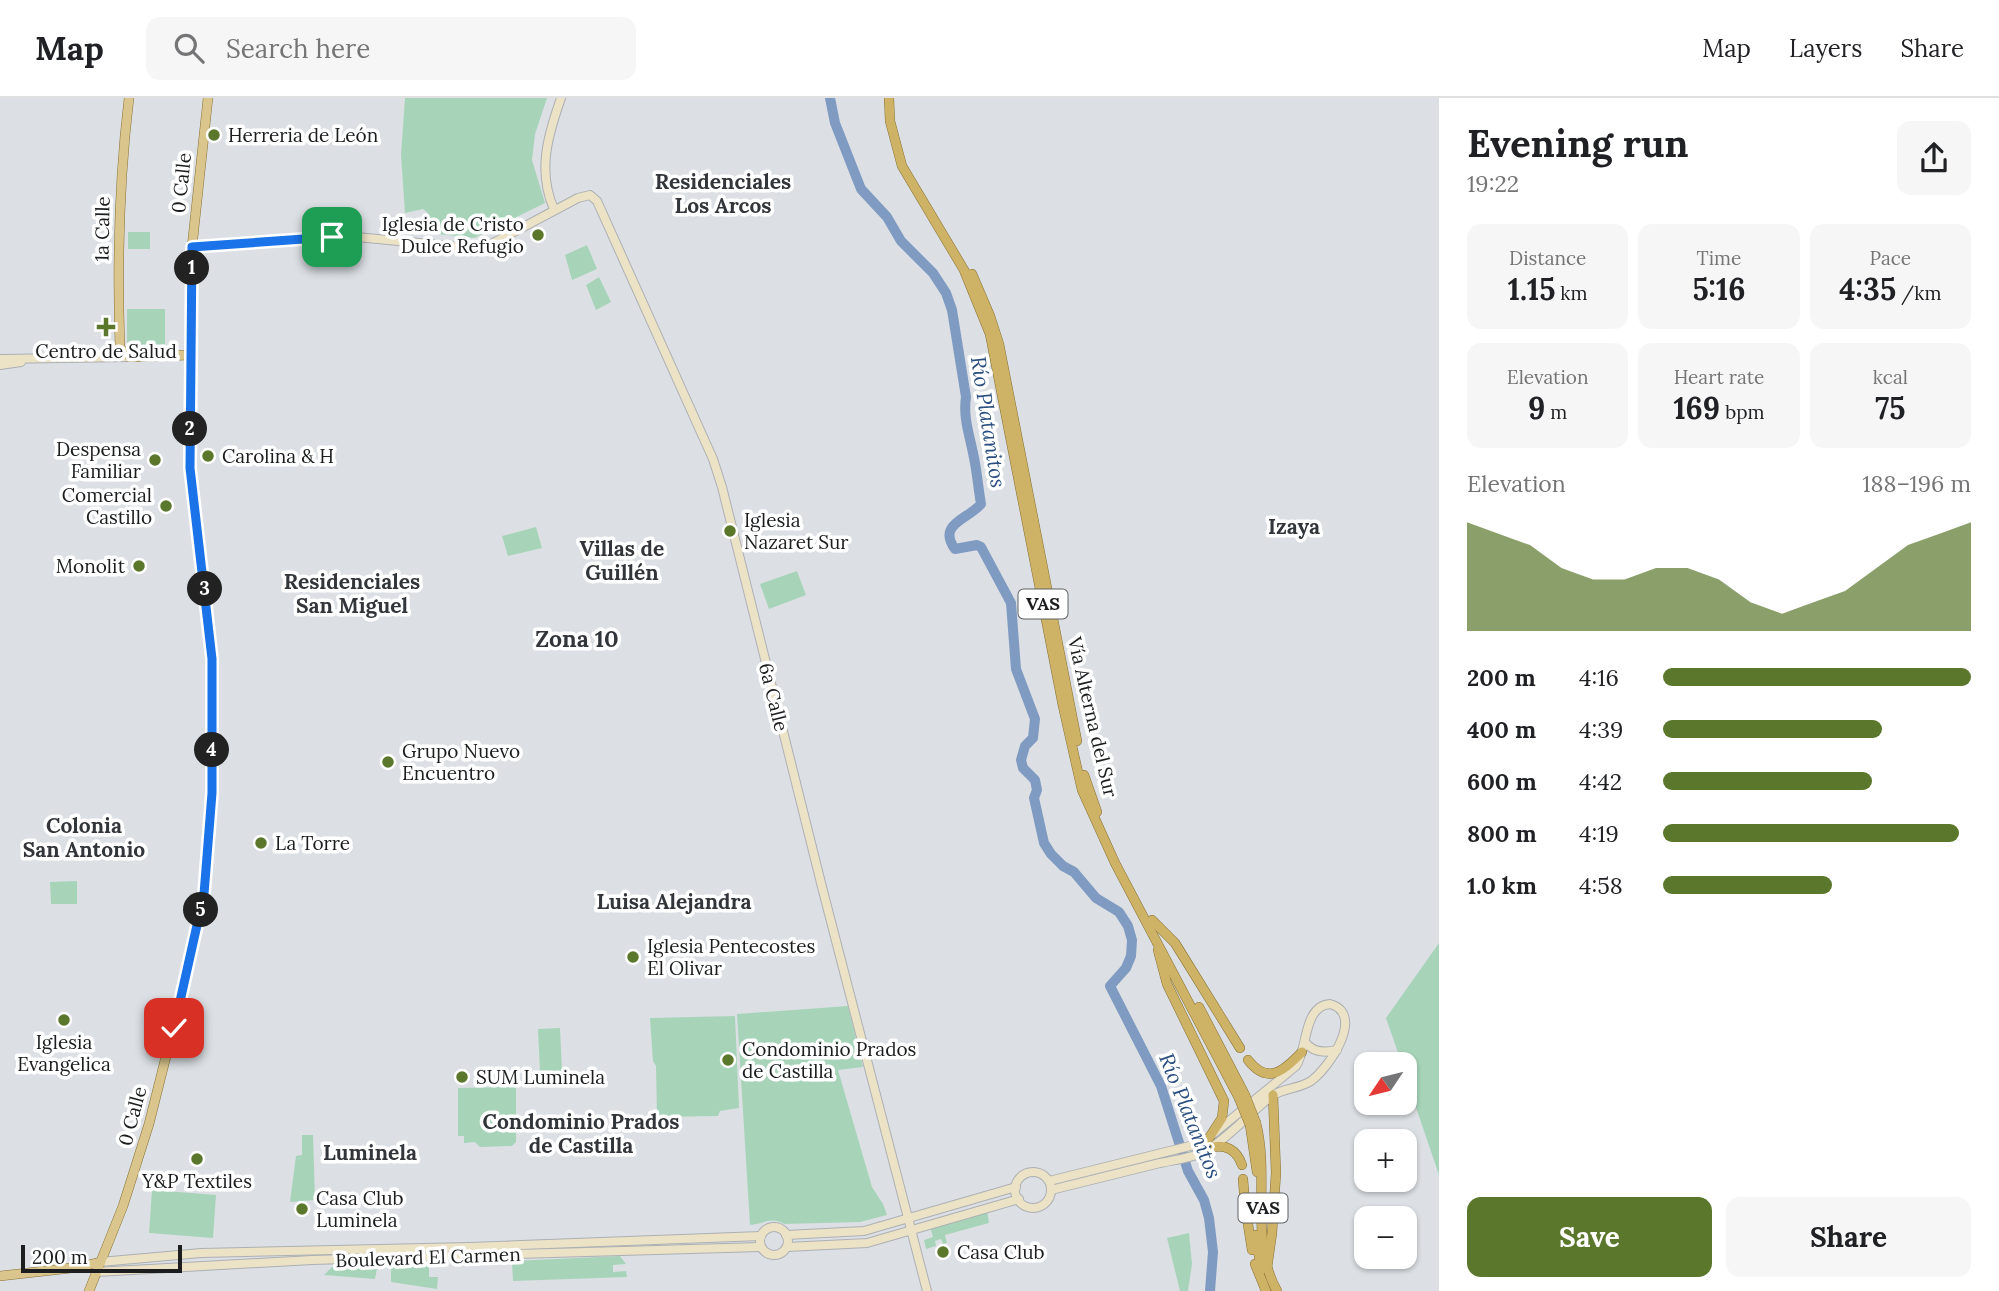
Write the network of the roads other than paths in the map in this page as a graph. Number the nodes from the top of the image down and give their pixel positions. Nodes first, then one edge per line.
1 (129, 98) edge
2 (208, 98) edge
3 (561, 98) edge
4 (889, 98) edge
5 (895, 98) edge
6 (554, 209) junction
7 (192, 247) junction
8 (120, 348) junction
9 (191, 355) junction
10 (111, 356) junction
11 (129, 357) junction
12 (0, 359) edge
13 (30, 359) junction
14 (0, 365) edge
15 (1152, 920) junction
16 (1157, 941) junction
17 (1305, 1042) junction
18 (1240, 1048) dead end
19 (1337, 1049) junction
20 (1302, 1052) junction
21 (1248, 1060) dead end
22 (1273, 1095) junction
23 (1242, 1097) junction
24 (1253, 1124) junction
25 (1209, 1143) junction
26 (1242, 1165) dead end
27 (1243, 1179) dead end
28 (1050, 1185) junction
29 (1016, 1187) junction
30 (1019, 1199) junction
31 (908, 1219) junction
32 (911, 1230) junction
33 (786, 1235) junction
34 (761, 1236) junction
35 (761, 1247) junction
36 (786, 1247) junction
37 (525, 1249) junction
38 (339, 1250) junction
39 (341, 1260) junction
40 (100, 1262) junction
41 (80, 1267) junction
42 (1267, 1268) junction
43 (96, 1272) junction
44 (0, 1276) edge
45 (89, 1291) edge
46 (927, 1291) edge
47 (1268, 1291) edge
48 (1277, 1291) edge

1 - 8 main road, 1a Calle
2 - 7 main road, 0 Calle
3 - 6 main road
4 - 16 highway, Vía Alterna del Sur / VAS
5 - 15 highway, Vía Alterna del Sur / VAS
6 - 7 main road
6 - 31 main road, 6a Calle
7 - 9 main road, 0 Calle
8 - 10 main road
8 - 11 main road
9 - 11 main road
9 - 40 main road, 0 Calle
10 - 11 main road
10 - 13 main road
12 - 13 main road
13 - 14 main road
15 - 18 highway
15 - 23 highway, Vía Alterna del Sur / VAS
16 - 23 highway, Vía Alterna del Sur / VAS
16 - 25 highway
17 - 19 main road
17 - 19 main road
17 - 20 main road
19 - 22 main road
20 - 21 highway
20 - 25 main road
22 - 25 main road
22 - 42 highway
23 - 24 highway, Vía Alterna del Sur / VAS, bridge
24 - 42 highway, Vía Alterna del Sur / VAS
24 - 47 highway, Vía Alterna del Sur / VAS
25 - 26 highway
25 - 28 main road
27 - 47 highway
28 - 29 main road
28 - 30 main road
29 - 30 main road
29 - 31 main road, Boulevard El Carmen
30 - 32 main road, Boulevard El Carmen
31 - 32 main road, 6a Calle
31 - 33 main road, Boulevard El Carmen
32 - 36 main road, Boulevard El Carmen
32 - 46 main road, 6a Calle
33 - 34 main road, Boulevard El Carmen
33 - 36 main road
34 - 35 main road
34 - 37 main road, Boulevard El Carmen
35 - 36 main road, Boulevard El Carmen
35 - 37 main road, Boulevard El Carmen
37 - 38 main road, Boulevard El Carmen
37 - 39 main road, Boulevard El Carmen
38 - 39 main road
38 - 40 main road, Boulevard El Carmen
39 - 43 main road, Boulevard El Carmen
40 - 41 main road
40 - 43 main road, 0 Calle
41 - 43 main road
41 - 44 main road
42 - 48 highway, Vía Alterna del Sur / VAS
43 - 45 main road, 0 Calle

